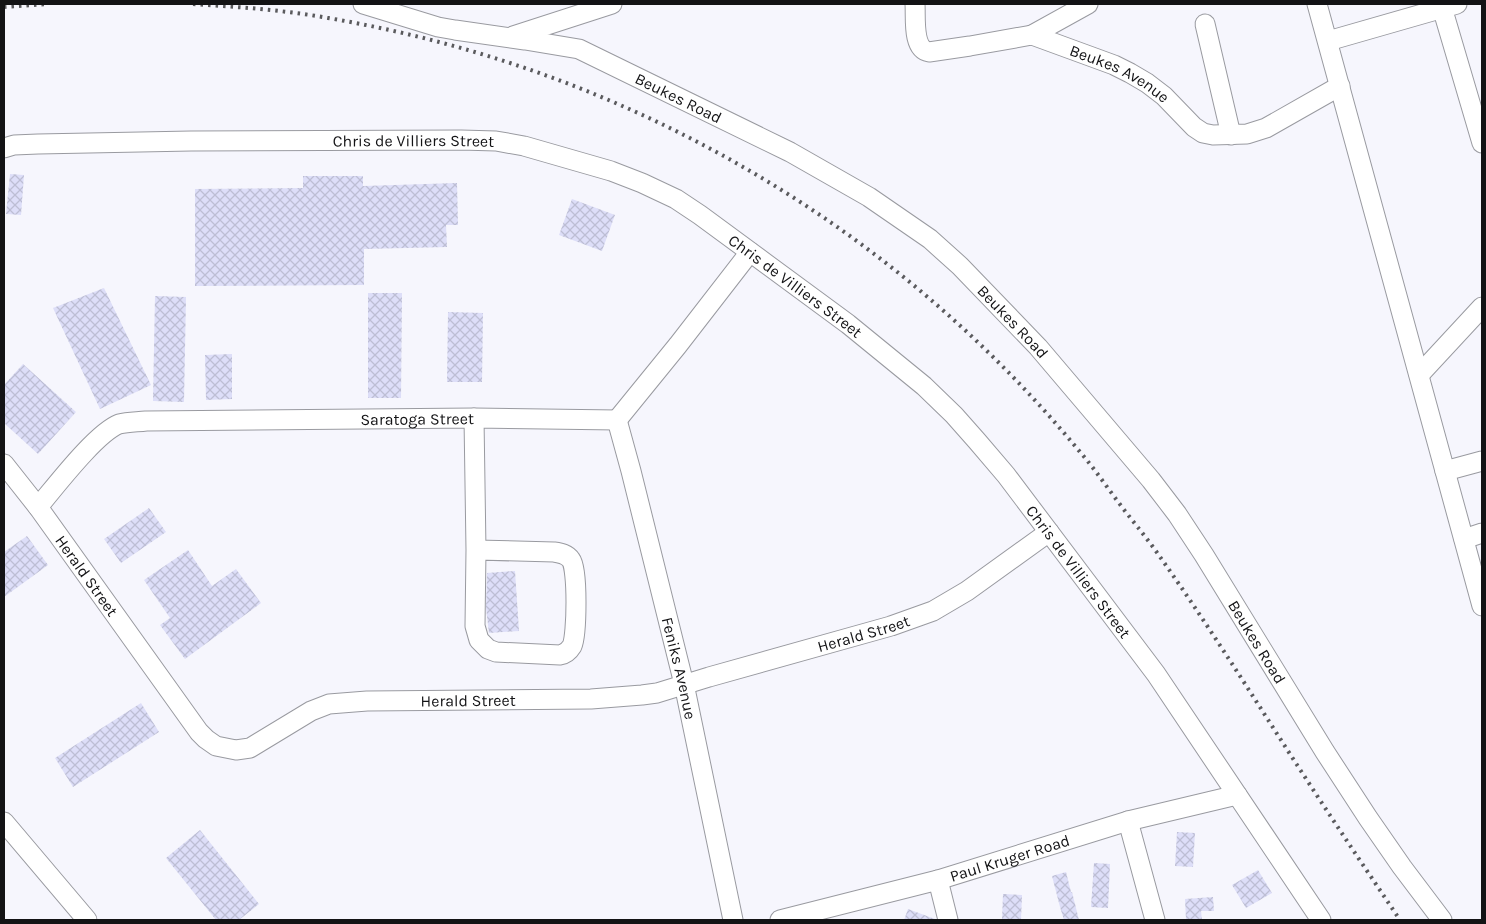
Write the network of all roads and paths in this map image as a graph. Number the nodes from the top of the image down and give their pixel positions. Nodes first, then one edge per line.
1 (363, 4) edge
2 (612, 4) edge
3 (915, 4) edge
4 (1088, 4) edge
5 (1318, 4) edge
6 (1447, 5) edge
7 (1205, 24) dead end
8 (1032, 35) junction
9 (507, 38) junction
10 (1328, 41) junction
11 (1340, 86) junction
12 (1231, 135) junction
13 (1482, 142) edge
14 (4, 148) edge
15 (750, 252) junction
16 (1482, 306) edge
17 (1419, 375) junction
18 (474, 418) junction
19 (616, 420) junction
20 (1482, 461) edge
21 (4, 464) edge
22 (1445, 471) junction
23 (38, 507) junction
24 (1049, 532) junction
25 (1482, 534) edge
26 (1464, 539) junction
27 (476, 550) junction
28 (1482, 606) edge
29 (684, 684) junction
30 (1238, 795) junction
31 (1128, 821) junction
32 (4, 822) edge
33 (938, 880) junction
34 (86, 920) edge
35 (733, 920) edge
36 (780, 920) edge
37 (948, 920) edge
38 (1155, 920) edge
39 (1321, 920) edge
40 (1442, 920) edge

1 - 9 street, Beukes Road
2 - 9 street
3 - 8 street, Beukes Avenue
4 - 8 street
5 - 10 street
6 - 10 street
6 - 13 street
7 - 12 street
8 - 12 street, Beukes Avenue
9 - 40 street, Beukes Road
10 - 11 street
11 - 12 street, Beukes Avenue
11 - 17 street
14 - 15 street, Chris de Villiers Street
15 - 19 street
15 - 24 street, Chris de Villiers Street
16 - 17 street
17 - 22 street
18 - 19 street, Saratoga Street
18 - 23 street, Saratoga Street
18 - 27 street
19 - 29 street, Feniks Avenue
20 - 22 street
21 - 23 street, Herald Street
22 - 26 street
23 - 29 street, Herald Street
24 - 29 street, Herald Street
24 - 30 street, Chris de Villiers Street
25 - 26 street
26 - 28 street
27 - 27 street
29 - 35 street, Feniks Avenue
30 - 31 street, Paul Kruger Road
30 - 39 street, Chris de Villiers Street
31 - 33 street, Paul Kruger Road
31 - 38 street
32 - 34 street
33 - 36 street, Paul Kruger Road
33 - 37 street

